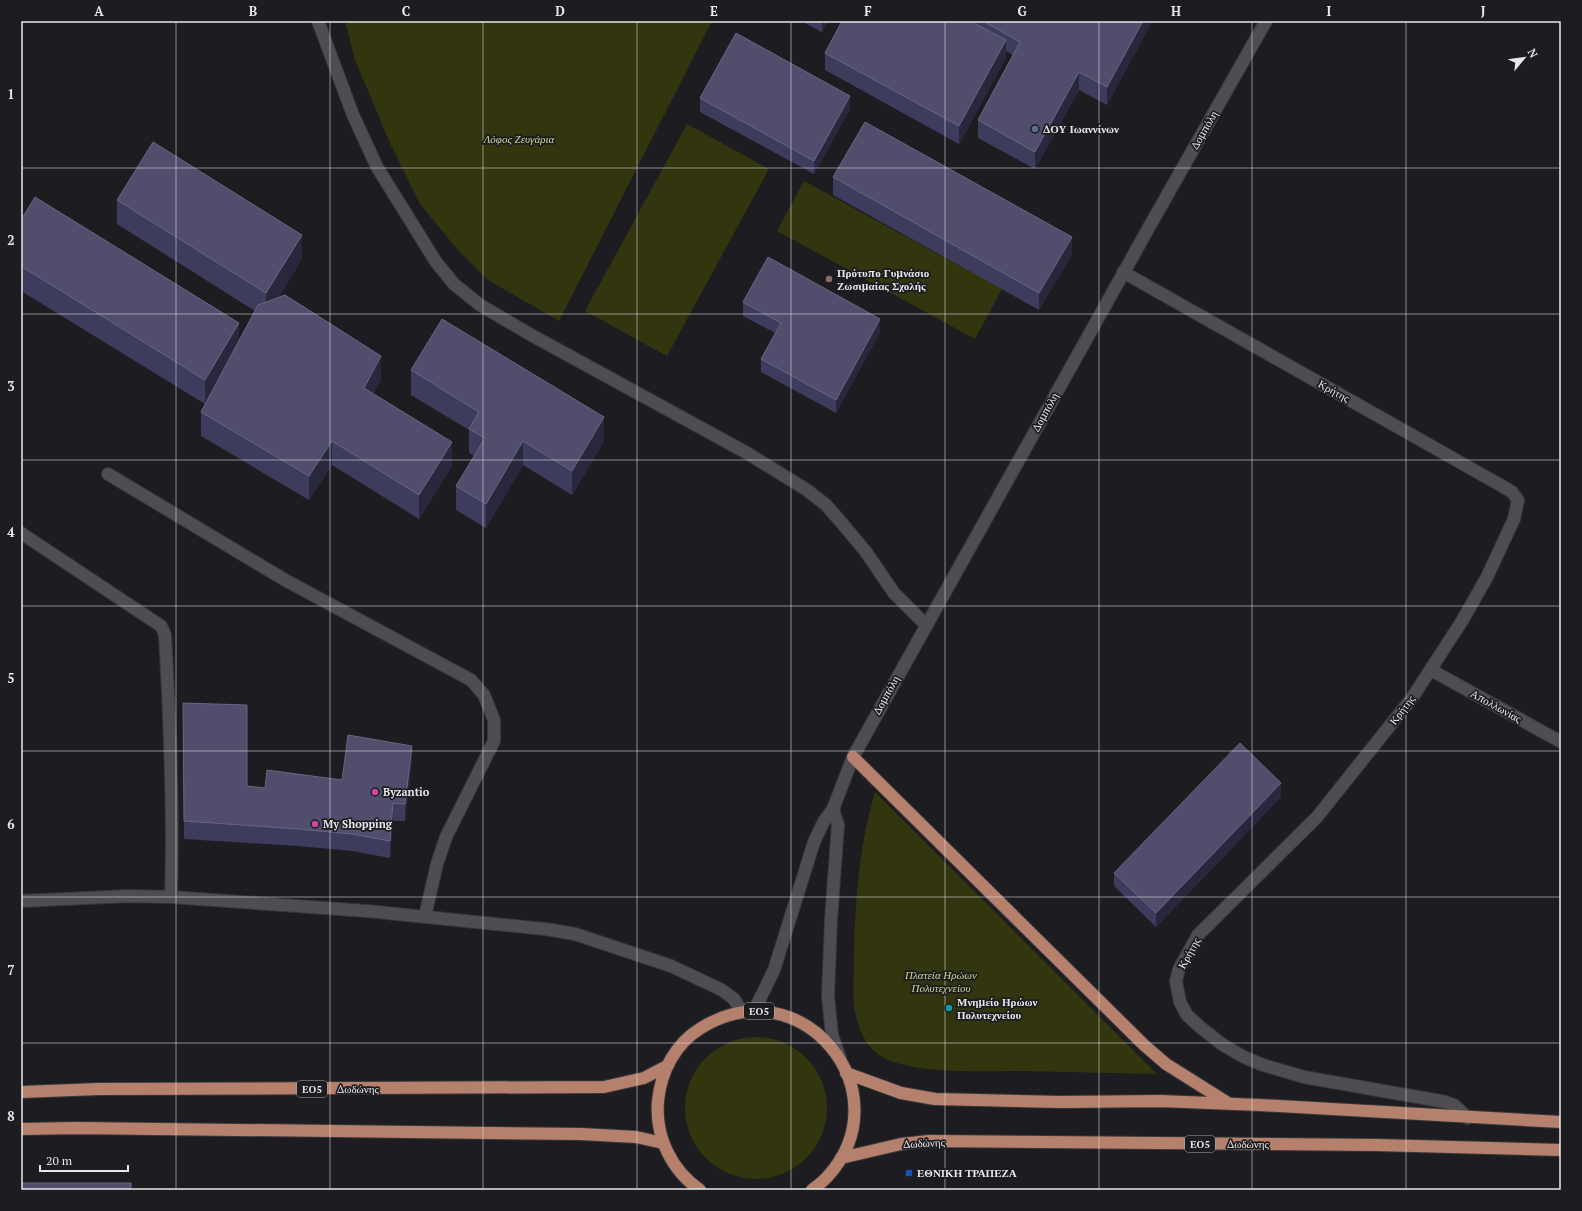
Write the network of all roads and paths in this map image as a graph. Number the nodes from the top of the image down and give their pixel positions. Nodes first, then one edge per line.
1 (318, 21) edge
2 (1266, 21) edge
3 (1123, 272) junction
4 (108, 474) dead end
5 (21, 533) edge
6 (926, 625) junction
7 (1431, 670) junction
8 (1561, 742) edge
9 (853, 757) junction
10 (834, 809) junction
11 (172, 897) junction
12 (21, 900) edge
13 (425, 916) junction
14 (754, 1011) junction
15 (742, 1012) junction
16 (840, 1060) junction
17 (667, 1066) junction
18 (846, 1073) junction
19 (21, 1092) edge
20 (1229, 1104) junction
21 (1468, 1118) junction
22 (1561, 1122) edge
23 (21, 1129) edge
24 (663, 1143) junction
25 (1561, 1150) edge
26 (841, 1158) junction
27 (699, 1190) edge
28 (812, 1190) edge

1 - 6 street
2 - 3 street, Δομπόλη
3 - 6 street, Δομπόλη
3 - 7 street, Κρήτης
4 - 13 street
5 - 11 street
6 - 9 street, Δομπόλη
7 - 8 street, Απολλωνίας
7 - 21 street, Κρήτης
9 - 10 street, Δομπόλη
9 - 20 main road
10 - 14 street
10 - 16 street
11 - 12 street
11 - 13 street
13 - 15 street
14 - 15 main road, Δωδώνης / ΕΟ5
14 - 16 main road, Δωδώνης / ΕΟ5
15 - 17 main road, Δωδώνης / ΕΟ5
16 - 18 main road, Δωδώνης / ΕΟ5
17 - 19 main road, Δωδώνης / ΕΟ5
17 - 24 main road, Δωδώνης / ΕΟ5
18 - 20 main road
18 - 26 main road, Δωδώνης / ΕΟ5
20 - 21 main road
21 - 22 main road
23 - 24 main road
24 - 27 main road, Δωδώνης / ΕΟ5
25 - 26 main road, Δωδώνης / ΕΟ5
26 - 28 main road, Δωδώνης / ΕΟ5

